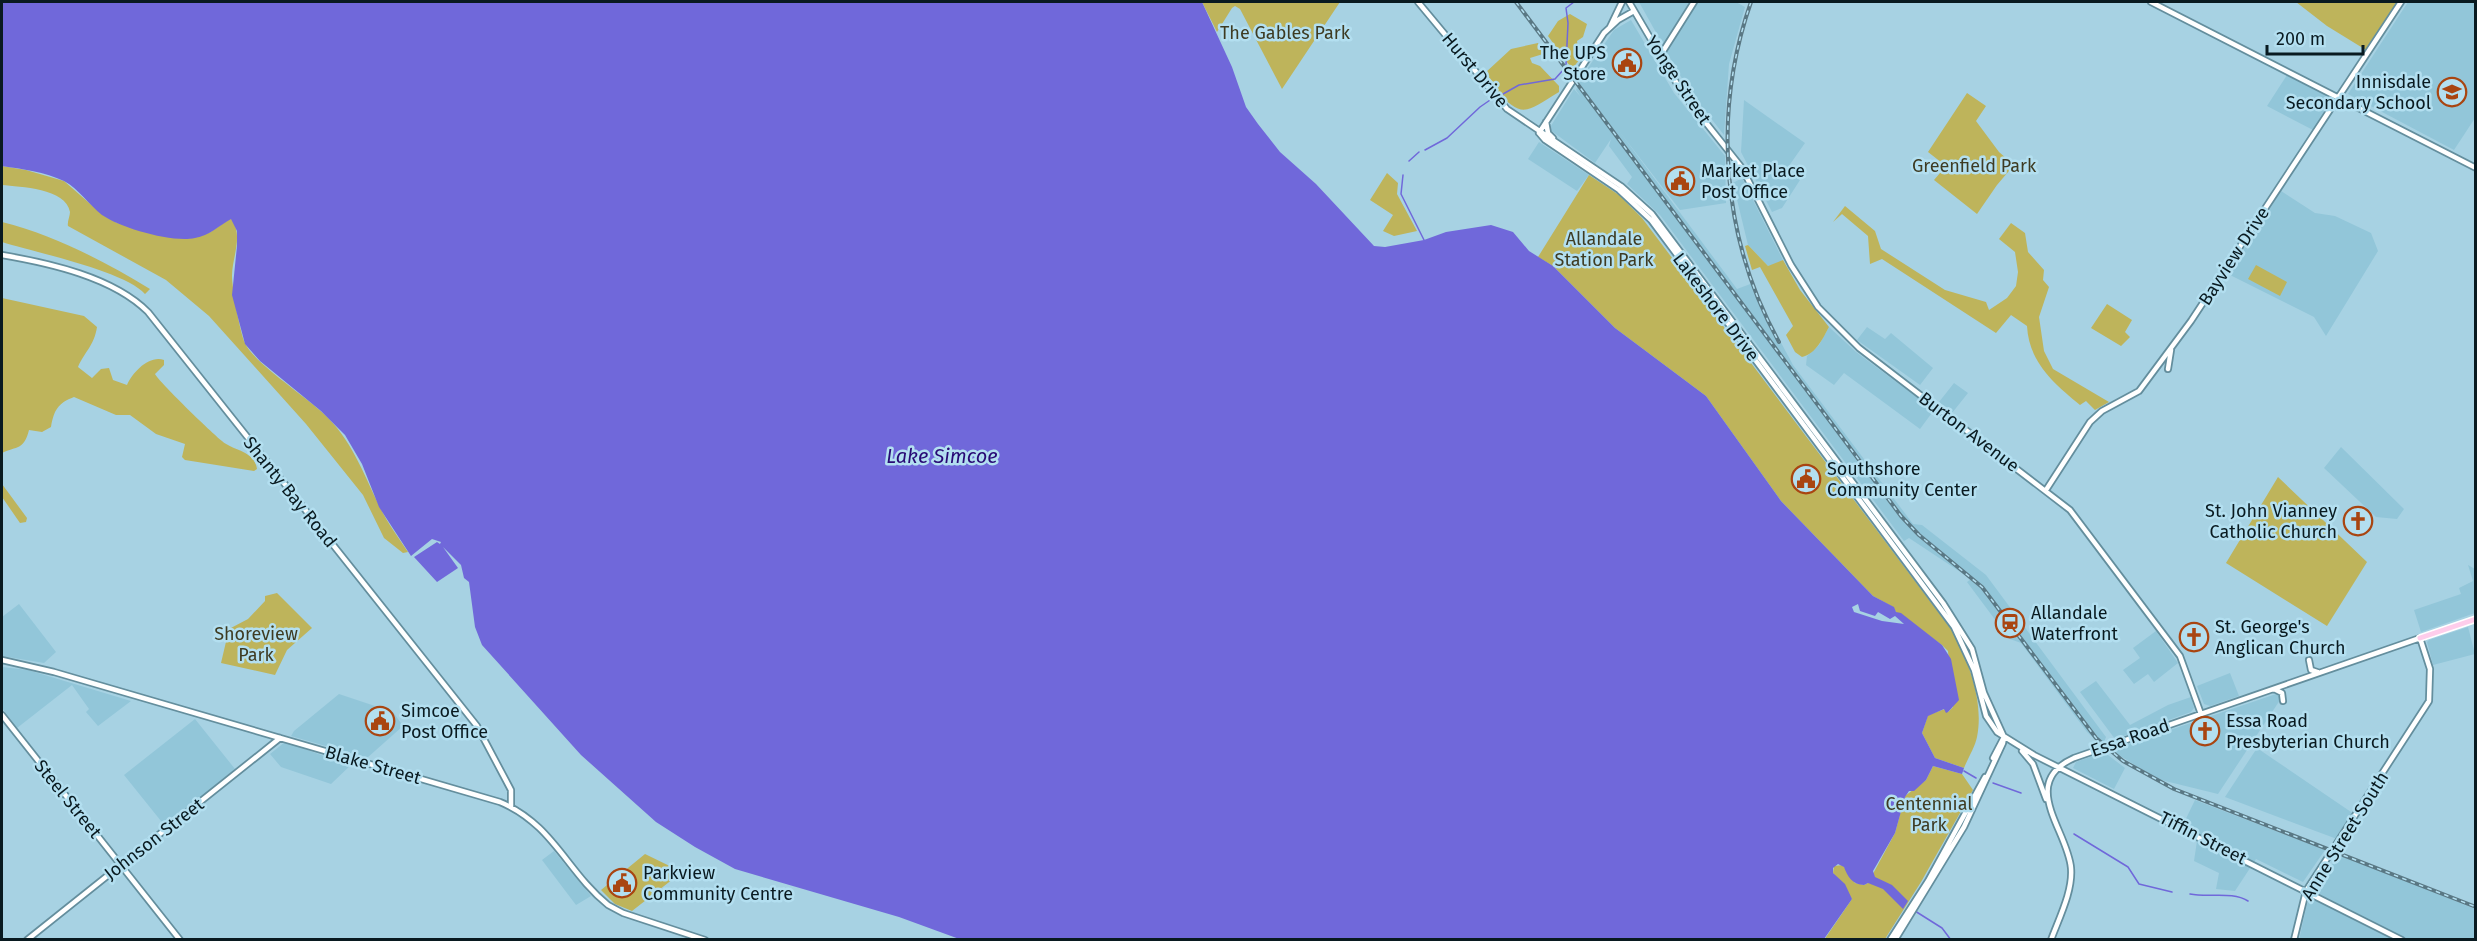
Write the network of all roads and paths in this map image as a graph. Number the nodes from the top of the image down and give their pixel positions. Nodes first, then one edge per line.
1 (1418, 2) edge
2 (1622, 2) edge
3 (1629, 2) edge
4 (1694, 2) edge
5 (2151, 2) edge
6 (2402, 2) edge
7 (1634, 12) junction
8 (1610, 27) junction
9 (1660, 56) junction
10 (2339, 99) junction
11 (1546, 122) junction
12 (1539, 133) junction
13 (1554, 140) junction
14 (1732, 154) joint
15 (2475, 168) edge
16 (2, 255) edge
17 (2172, 347) junction
18 (2168, 369) dead end
19 (2046, 490) junction
20 (2475, 618) edge
21 (2420, 638) junction
22 (2, 660) edge
23 (2309, 660) dead end
24 (2320, 673) junction
25 (2274, 689) junction
26 (2283, 701) dead end
27 (2201, 714) junction
28 (2, 715) edge
29 (2004, 737) junction
30 (280, 738) junction
31 (2018, 747) junction
32 (2074, 758) junction
33 (2059, 767) junction
34 (2075, 775) junction
35 (1986, 778) junction
36 (2047, 800) junction
37 (511, 807) junction
38 (122, 865) junction
39 (2306, 891) junction
40 (1910, 913) junction
41 (27, 939) edge
42 (180, 939) edge
43 (705, 939) edge
44 (1890, 939) edge
45 (1895, 939) edge
46 (2051, 939) edge
47 (2294, 939) edge
48 (2402, 939) edge

1 - 12 main road, Hurst Drive
2 - 8 main road
3 - 7 main road, Yonge Street
4 - 9 main road
5 - 10 main road
6 - 10 main road, Bayview Drive
7 - 8 main road
7 - 9 main road, Yonge Street
8 - 11 main road
9 - 14 main road, Yonge Street
10 - 15 main road
10 - 17 main road, Bayview Drive
11 - 12 main road
11 - 13 main road
12 - 13 main road, Lakeshore Drive
12 - 29 main road, Lakeshore Drive
13 - 29 main road, Lakeshore Drive
14 - 19 main road, Burton Avenue
16 - 37 main road, Shanty Bay Road
17 - 18 main road
17 - 19 main road, Bayview Drive
19 - 27 main road, Burton Avenue
20 - 21 main road, Essa Road
21 - 24 main road, Essa Road
21 - 39 main road, Anne Street South
22 - 30 main road, Blake Street
23 - 24 main road
24 - 25 main road, Essa Road
25 - 26 main road
25 - 27 main road, Essa Road
27 - 32 main road, Essa Road
28 - 38 main road, Steel Street
29 - 31 main road, Tiffin Street
29 - 35 main road
29 - 35 main road
30 - 37 main road, Blake Street
30 - 38 main road, Johnson Street
31 - 33 main road, Tiffin Street
31 - 36 main road
32 - 33 main road, Essa Road
32 - 34 main road
33 - 34 main road, Tiffin Street
33 - 36 main road
34 - 39 main road, Tiffin Street
35 - 40 main road
36 - 46 main road
37 - 43 main road, Blake Street
38 - 41 main road, Johnson Street
38 - 42 main road, Steel Street
39 - 47 main road, Anne Street South
39 - 48 main road, Tiffin Street
40 - 44 main road
40 - 45 main road

